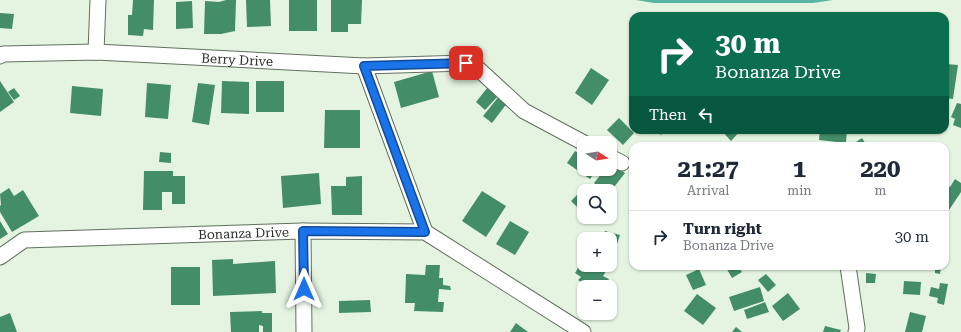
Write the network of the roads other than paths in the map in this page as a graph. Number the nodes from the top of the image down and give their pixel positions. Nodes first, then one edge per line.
1 (98, 0) edge
2 (96, 52) junction
3 (0, 56) edge
4 (364, 66) junction
5 (577, 139) edge
6 (303, 231) junction
7 (425, 232) junction
8 (0, 257) edge
9 (849, 270) edge
10 (304, 332) edge
11 (583, 332) edge
12 (856, 332) edge

1 - 2 street
2 - 3 street, Berry Drive
2 - 4 street, Berry Drive
4 - 5 street, Berry Drive
4 - 7 street
6 - 7 street, Bonanza Drive
6 - 8 street, Bonanza Drive
6 - 10 street
7 - 11 street
9 - 12 street

